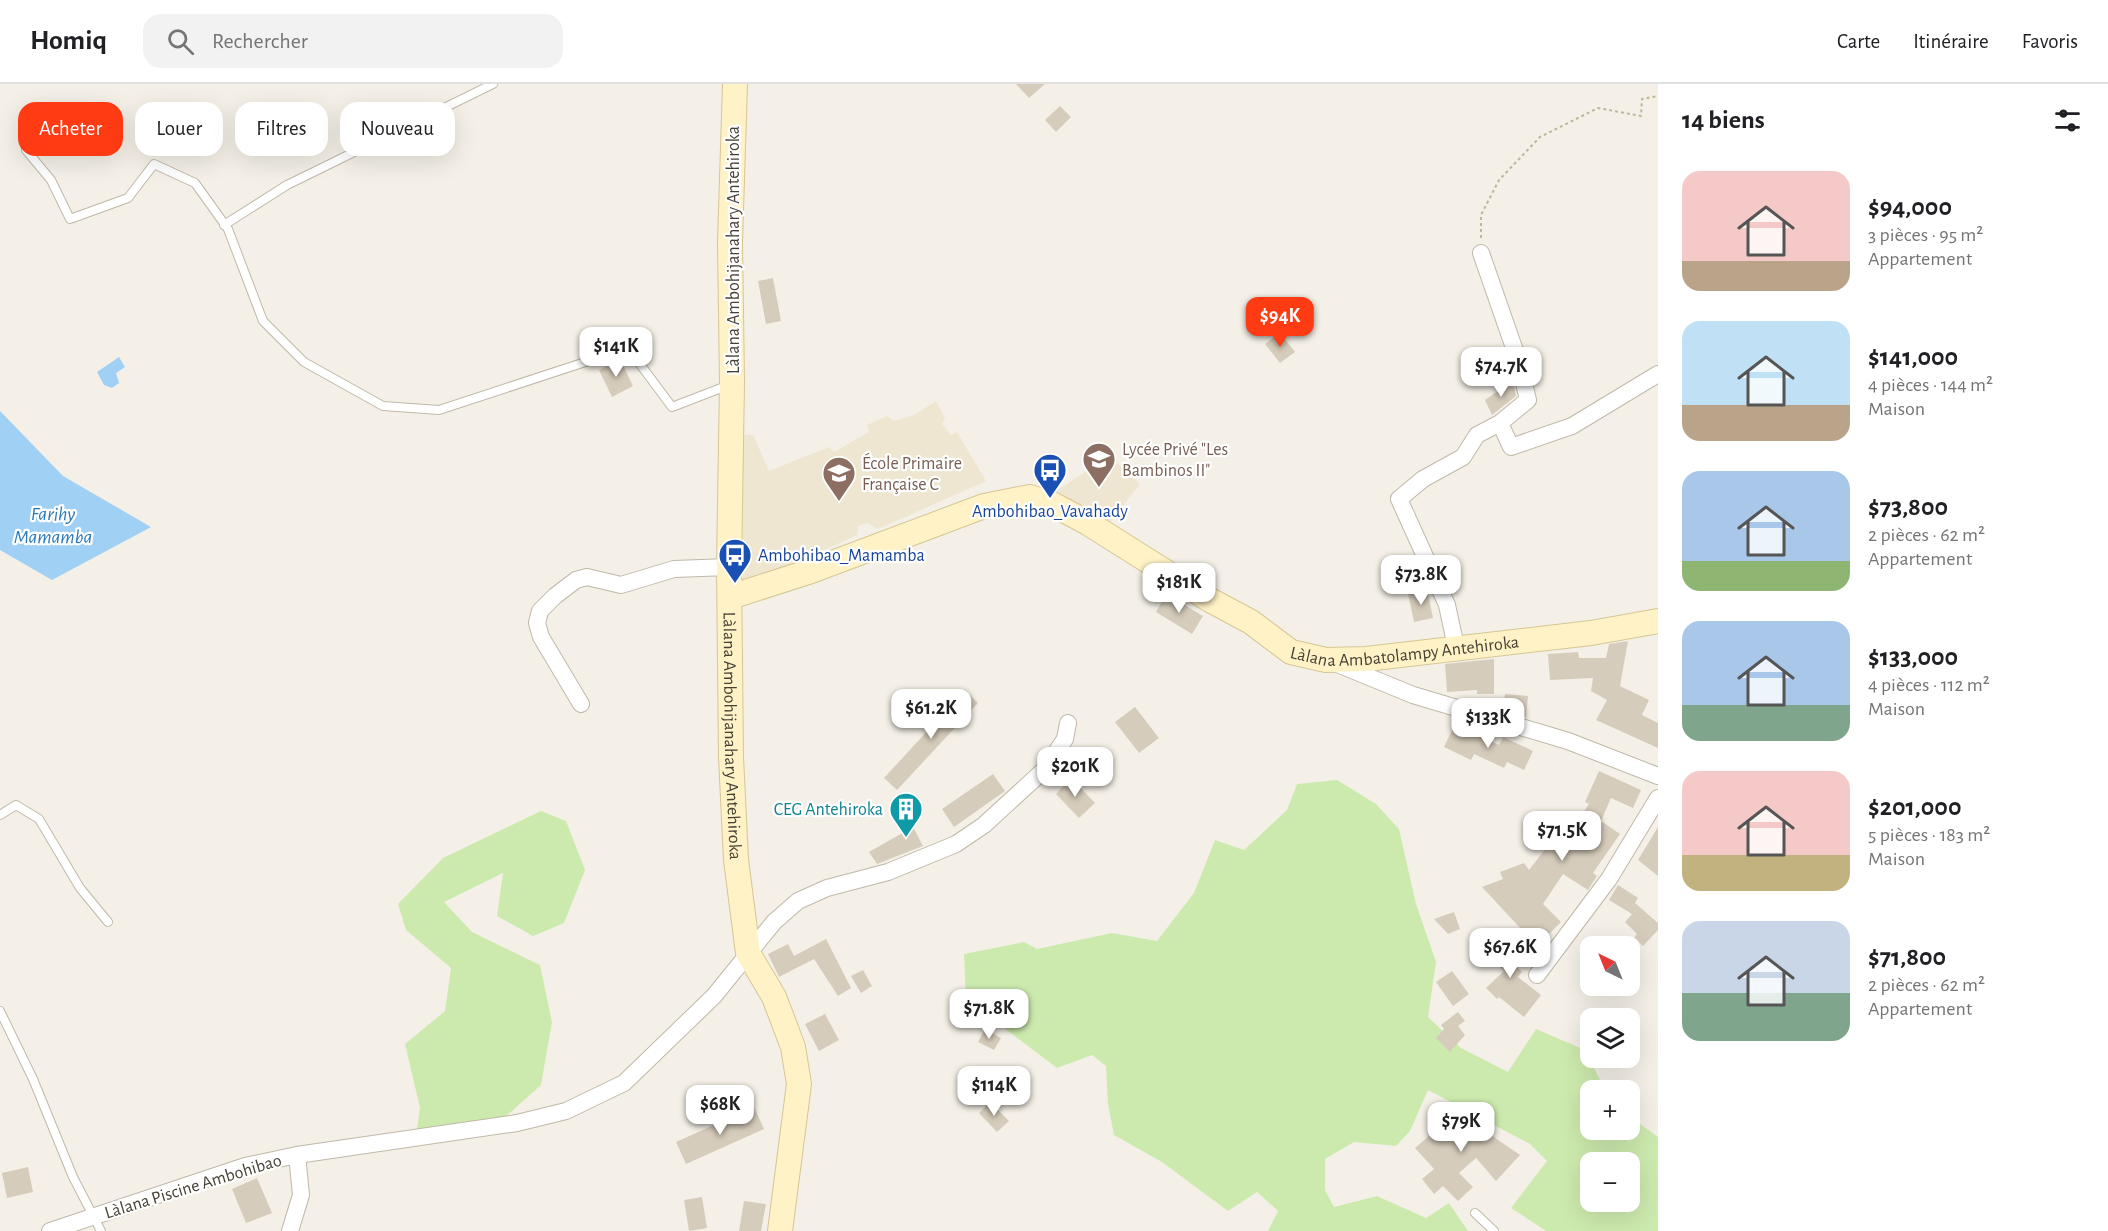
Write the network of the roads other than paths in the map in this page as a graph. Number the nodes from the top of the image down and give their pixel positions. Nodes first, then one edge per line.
1 (493, 84) edge
2 (735, 84) edge
3 (31, 156) edge
4 (224, 225) junction
5 (1481, 253) road end
6 (1658, 374) edge
7 (732, 383) junction
8 (1500, 423) junction
9 (729, 567) junction
10 (730, 597) junction
11 (1658, 621) edge
12 (1456, 647) junction
13 (1326, 660) junction
14 (581, 704) dead end
15 (1068, 723) dead end
16 (1657, 778) edge
17 (1658, 798) edge
18 (0, 815) edge
19 (108, 922) dead end
20 (748, 953) junction
21 (1537, 975) dead end
22 (0, 1011) edge
23 (297, 1155) junction
24 (1475, 1214) dead end
25 (97, 1224) edge
26 (50, 1231) edge
27 (290, 1231) edge
28 (780, 1231) edge
29 (1494, 1231) edge

1 - 4 lane
2 - 7 street, Làlana Ambohijanahary Antehiroka
3 - 4 lane
4 - 7 lane
5 - 8 street
6 - 8 street
7 - 9 street, Làlana Ambohijanahary Antehiroka
8 - 12 street
9 - 10 street, Làlana Ambohijanahary Antehiroka
9 - 14 street
10 - 13 street, Làlana Ambatolampy Antehiroka
10 - 20 street, Làlana Ambohijanahary Antehiroka
11 - 12 street, Làlana Ambatolampy Antehiroka
12 - 13 street, Làlana Ambatolampy Antehiroka
13 - 16 street
15 - 20 street
17 - 21 street
18 - 19 lane
20 - 23 street
20 - 28 street, Làlana Ambohijanahary Antehiroka
22 - 25 lane
23 - 25 street, Làlana Piscine Ambohibao
23 - 27 street, Làlana Piscine Ambohibao
24 - 29 lane
25 - 26 street, Làlana Piscine Ambohibao

